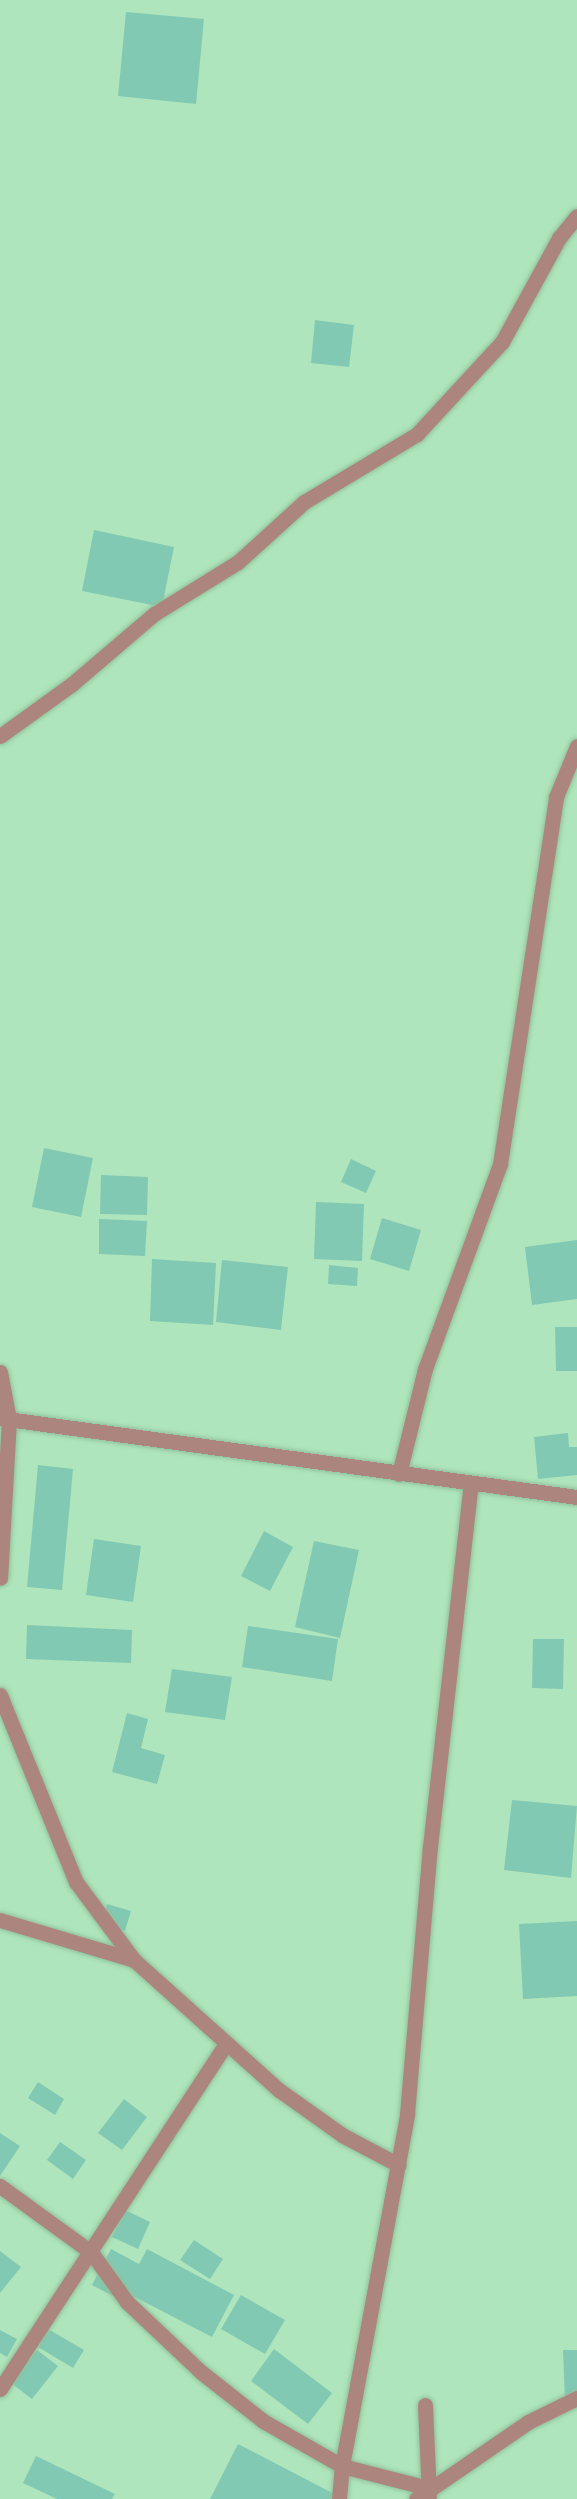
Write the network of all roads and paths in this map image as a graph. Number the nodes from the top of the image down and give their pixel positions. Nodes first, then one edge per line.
1 (577, 216) edge
2 (0, 736) edge
3 (577, 746) edge
4 (0, 1372) edge
5 (5, 1419) edge
6 (399, 1474) junction
7 (471, 1483) junction
8 (577, 1497) edge
9 (0, 1578) edge
10 (0, 1695) edge
11 (0, 1920) edge
12 (134, 1960) junction
13 (226, 2043) junction
14 (399, 2165) junction
15 (0, 2186) edge
16 (91, 2252) junction
17 (0, 2389) edge
18 (577, 2398) edge
19 (425, 2405) dead end
20 (342, 2466) junction
21 (429, 2493) edge
22 (339, 2499) edge
23 (417, 2499) edge

1 - 2 street
3 - 6 street
4 - 5 street
5 - 6 street
5 - 9 street
6 - 7 street
7 - 8 street
7 - 14 street
10 - 12 street
11 - 12 street
12 - 13 street
13 - 14 street
13 - 16 street
14 - 20 street
15 - 16 street
16 - 17 street
16 - 20 street
18 - 21 street
19 - 21 street
20 - 21 street
20 - 22 street
21 - 23 street

